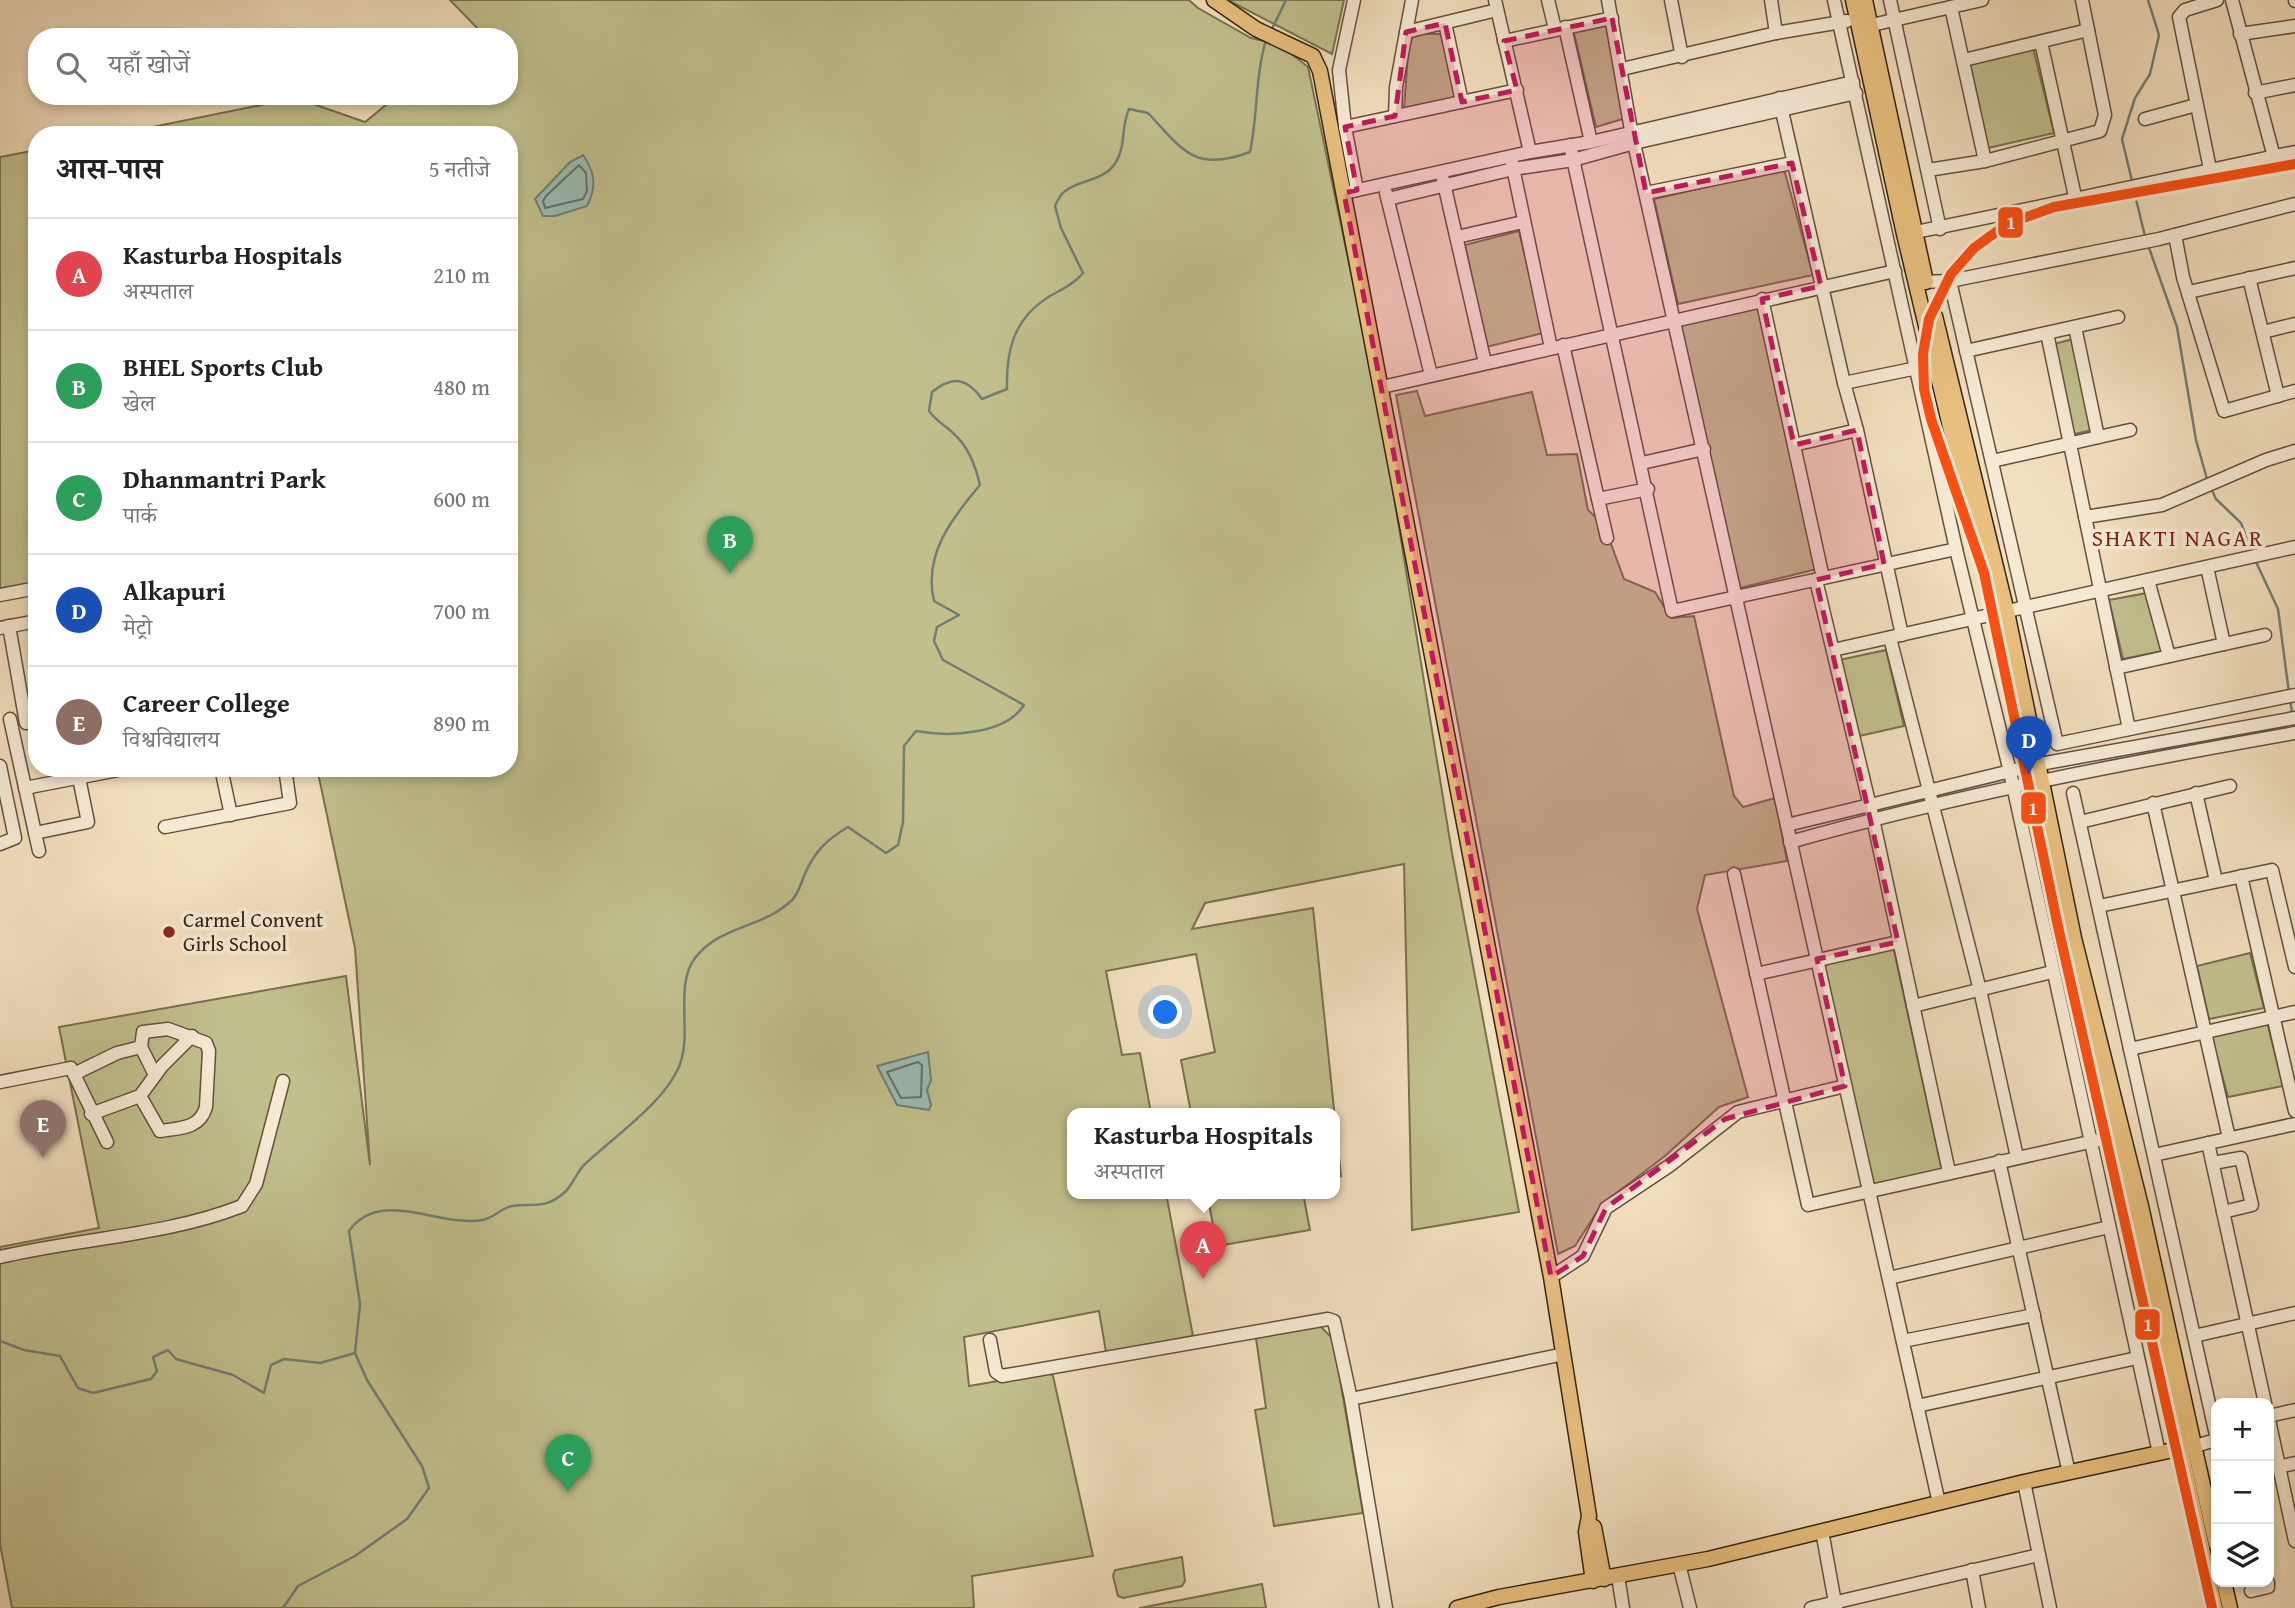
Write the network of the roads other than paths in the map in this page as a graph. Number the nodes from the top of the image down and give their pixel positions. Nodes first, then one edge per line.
1 (1214, 0) edge
2 (1354, 0) edge
3 (1412, 0) edge
4 (1548, 0) edge
5 (1608, 0) edge
6 (1771, 0) edge
7 (1834, 0) edge
8 (1853, 0) edge
9 (1865, 0) edge
10 (1890, 0) edge
11 (1982, 0) edge
12 (2082, 0) edge
13 (2217, 0) edge
14 (2232, 0) edge
15 (1676, 1) edge
16 (1496, 5) edge
17 (1951, 7) junction
18 (1612, 18) junction
19 (1894, 20) junction
20 (1444, 23) junction
21 (1839, 23) junction
22 (1862, 24) junction
23 (2295, 26) edge
24 (1560, 28) junction
25 (2088, 30) junction
26 (1406, 32) junction
27 (1776, 33) junction
28 (2240, 34) junction
29 (1504, 41) junction
30 (2041, 42) junction
31 (1682, 57) junction
32 (1964, 60) junction
33 (1622, 69) junction
34 (2295, 85) edge
35 (1855, 87) junction
36 (1517, 90) junction
37 (2255, 93) junction
38 (1462, 102) junction
39 (1780, 104) junction
40 (2196, 105) junction
41 (1395, 116) junction
42 (2146, 119) dead end
43 (1345, 127) junction
44 (1633, 136) junction
45 (1591, 142) junction
46 (2064, 142) junction
47 (1570, 145) junction
48 (1530, 152) junction
49 (2295, 152) edge
50 (2274, 157) junction
51 (1573, 160) junction
52 (1985, 161) junction
53 (1512, 163) junction
54 (1792, 163) junction
55 (2210, 169) junction
56 (1927, 170) junction
57 (1440, 172) junction
58 (1446, 185) junction
59 (1384, 186) junction
60 (1350, 192) junction
61 (1646, 193) junction
62 (1388, 199) junction
63 (2076, 201) junction
64 (2295, 204) edge
65 (1523, 222) junction
66 (1940, 229) junction
67 (1910, 233) junction
68 (2175, 235) junction
69 (1457, 237) junction
70 (1888, 238) junction
71 (2295, 268) edge
72 (1895, 271) junction
73 (2249, 278) junction
74 (1921, 281) junction
75 (1950, 281) junction
76 (1821, 286) junction
77 (1900, 292) junction
78 (2189, 292) junction
79 (1762, 299) junction
80 (2118, 317) dead end
81 (1675, 321) junction
82 (2295, 324) edge
83 (2075, 327) junction
84 (2263, 332) junction
85 (2048, 333) junction
86 (1612, 334) junction
87 (1557, 346) junction
88 (1966, 351) junction
89 (1485, 363) junction
90 (1917, 368) junction
91 (1431, 375) junction
92 (1844, 383) junction
93 (1382, 387) junction
94 (2295, 391) edge
95 (2278, 396) junction
96 (1857, 430) junction
97 (2130, 430) dead end
98 (2098, 437) junction
99 (2070, 443) junction
100 (1794, 444) junction
101 (1703, 449) junction
102 (2295, 451) edge
103 (1992, 461) junction
104 (1642, 463) junction
105 (1648, 489) junction
106 (1598, 499) junction
107 (2085, 517) junction
108 (1607, 538) dead end
109 (2295, 547) edge
110 (1956, 549) junction
111 (1884, 564) junction
112 (2207, 567) junction
113 (1820, 579) junction
114 (2148, 580) junction
115 (28, 590) edge
116 (2100, 591) junction
117 (0, 595) edge
118 (1736, 597) junction
119 (2026, 608) junction
120 (2001, 614) junction
121 (1973, 621) junction
122 (28, 623) edge
123 (5, 627) edge
124 (2264, 635) dead end
125 (1896, 636) junction
126 (2224, 644) junction
127 (1833, 650) junction
128 (2169, 656) junction
129 (2116, 668) junction
130 (2295, 695) edge
131 (28, 708) edge
132 (2295, 718) edge
133 (5, 720) edge
134 (28, 722) edge
135 (2129, 729) junction
136 (2295, 733) edge
137 (0, 766) edge
138 (2034, 766) junction
139 (2010, 772) junction
140 (84, 777) edge
141 (223, 777) edge
142 (286, 777) edge
143 (79, 778) junction
144 (2037, 782) junction
145 (2230, 786) dead end
146 (2013, 787) junction
147 (25, 788) junction
148 (1929, 790) junction
149 (2073, 793) dead end
150 (2196, 793) junction
151 (2153, 803) junction
152 (1933, 805) junction
153 (1871, 812) junction
154 (231, 815) junction
155 (2080, 822) junction
156 (1787, 825) junction
157 (164, 827) dead end
158 (35, 833) junction
159 (1790, 842) junction
160 (0, 844) edge
161 (39, 851) dead end
162 (1734, 874) dead end
163 (2241, 876) junction
164 (2216, 881) junction
165 (2173, 890) junction
166 (2099, 906) junction
167 (1898, 942) junction
168 (1817, 959) junction
169 (2295, 967) edge
170 (2052, 972) junction
171 (1756, 974) junction
172 (1980, 990) junction
173 (1913, 1006) junction
174 (2295, 1012) edge
175 (2273, 1017) junction
176 (2205, 1032) junction
177 (192, 1036) junction
178 (141, 1047) junction
179 (2130, 1049) junction
180 (74, 1074) junction
181 (155, 1075) junction
182 (283, 1081) dead end
183 (0, 1083) edge
184 (1845, 1086) junction
185 (140, 1096) junction
186 (1784, 1101) junction
187 (2295, 1111) edge
188 (91, 1114) junction
189 (2295, 1124) edge
190 (2112, 1137) junction
191 (2229, 1138) junction
192 (2089, 1141) junction
193 (107, 1142) dead end
194 (2208, 1143) junction
195 (2154, 1155) junction
196 (2017, 1157) junction
197 (1999, 1161) junction
198 (2213, 1163) junction
199 (1949, 1172) junction
200 (1869, 1191) junction
201 (2223, 1212) junction
202 (2109, 1227) junction
203 (2020, 1248) junction
204 (0, 1257) edge
205 (1551, 1277) junction
206 (1889, 1278) junction
207 (2295, 1313) edge
208 (2034, 1315) junction
209 (2248, 1324) junction
210 (2194, 1336) junction
211 (990, 1340) dead end
212 (1903, 1342) junction
213 (1564, 1354) junction
214 (2137, 1358) junction
215 (2049, 1379) junction
216 (2264, 1398) edge
217 (1351, 1399) junction
218 (1917, 1406) junction
219 (2211, 1409) edge
220 (2295, 1410) edge
221 (2274, 1416) edge
222 (2211, 1434) edge
223 (2188, 1447) junction
224 (2159, 1453) junction
225 (2295, 1463) edge
226 (2068, 1473) junction
227 (2276, 1473) edge
228 (2024, 1482) junction
229 (1939, 1503) junction
230 (2211, 1527) edge
231 (1822, 1531) junction
232 (2295, 1541) edge
233 (2039, 1555) junction
234 (1679, 1564) junction
235 (1972, 1570) junction
236 (1605, 1579) junction
237 (2225, 1587) edge
238 (1835, 1605) edge
239 (1386, 1608) edge
240 (1457, 1608) edge
241 (1623, 1608) edge
242 (1690, 1608) edge
243 (1811, 1608) edge
244 (1979, 1608) edge
245 (2050, 1608) edge
246 (2215, 1608) edge
247 (2230, 1608) edge

1 - 60 main road
2 - 43 street
3 - 26 street
4 - 24 street
5 - 18 street
6 - 27 street
7 - 21 street
8 - 22 main road
9 - 22 main road
10 - 19 street
11 - 17 street
12 - 25 street
13 - 40 street
14 - 28 street
15 - 31 street
16 - 20 street
16 - 29 street
17 - 19 street
17 - 32 street
18 - 24 street
18 - 33 street
19 - 22 street
19 - 56 street
20 - 26 street
20 - 38 street
21 - 22 street
21 - 27 street
21 - 35 street
22 - 67 main road
23 - 28 street
24 - 29 street
24 - 45 street
25 - 30 street
25 - 46 street
26 - 41 street
27 - 31 street
28 - 37 street
29 - 36 street
30 - 32 street
30 - 46 street
31 - 33 street
32 - 52 street
33 - 44 street
34 - 37 street
35 - 39 street
35 - 70 street
36 - 38 street
36 - 48 street
37 - 50 street
38 - 41 street
39 - 44 street
39 - 54 street
40 - 42 street
40 - 55 street
41 - 43 street
43 - 60 street
44 - 45 street
44 - 51 street
44 - 61 street
45 - 47 street
46 - 52 street
46 - 63 street
47 - 48 street
47 - 51 street
48 - 53 street
49 - 50 street
50 - 55 street
51 - 53 street
51 - 86 street
52 - 56 street
53 - 57 street
53 - 58 street
53 - 65 street
54 - 61 street
54 - 76 street
55 - 63 street
56 - 66 street
57 - 58 street
57 - 59 street
58 - 62 street
58 - 69 street
59 - 60 street
59 - 62 street
60 - 93 main road
61 - 81 street
62 - 91 street
63 - 66 street
64 - 68 street
65 - 69 street
65 - 87 street
66 - 67 street
67 - 70 street
67 - 74 main road
68 - 75 street
68 - 78 street
69 - 89 street
70 - 72 street
71 - 73 street
72 - 76 street
72 - 77 street
73 - 78 street
73 - 84 street
74 - 75 street
74 - 77 street
74 - 120 main road
75 - 88 street
76 - 79 street
76 - 92 street
77 - 90 street
78 - 95 street
79 - 81 street
79 - 100 street
80 - 83 street
81 - 86 street
81 - 101 street
82 - 84 street
83 - 85 street
83 - 98 street
84 - 95 street
85 - 88 street
85 - 99 street
86 - 87 street
86 - 104 street
87 - 89 street
87 - 106 street
88 - 103 street
89 - 91 street
90 - 92 street
90 - 110 street
91 - 93 street
92 - 96 street
93 - 205 main road
94 - 95 street
96 - 100 street
96 - 111 street
97 - 98 street
98 - 99 street
99 - 103 street
99 - 107 street
100 - 113 street
101 - 104 street
101 - 118 street
102 - 107 street
103 - 119 street
104 - 105 street
105 - 106 street
105 - 118 street
106 - 108 street
107 - 116 street
109 - 112 street
110 - 111 street
110 - 121 street
111 - 113 street
111 - 125 street
112 - 114 street
112 - 126 street
113 - 118 street
113 - 127 street
114 - 116 street
114 - 128 street
115 - 117 street
116 - 119 street
116 - 129 street
118 - 156 street
119 - 120 street
119 - 135 street
120 - 121 street
120 - 138 main road
121 - 125 street
121 - 139 street
122 - 123 street
123 - 131 street
124 - 126 street
125 - 127 street
125 - 148 street
126 - 128 street
127 - 153 street
128 - 129 street
129 - 135 street
130 - 135 street
132 - 138 street
133 - 134 street
133 - 147 street
136 - 144 street
137 - 160 street
138 - 139 street
138 - 144 main road
139 - 146 street
139 - 148 street
140 - 143 street
141 - 154 street
142 - 154 street
143 - 147 street
143 - 158 street
144 - 146 street
144 - 190 main road
144 - 223 main road
145 - 150 street
146 - 152 street
146 - 170 street
147 - 158 street
148 - 152 street
148 - 153 street
149 - 155 street
150 - 151 street
150 - 164 street
151 - 155 street
151 - 165 street
152 - 153 street
152 - 172 street
153 - 156 street
153 - 159 street
153 - 167 street
154 - 157 street
155 - 166 street
156 - 159 street
158 - 161 street
159 - 168 street
162 - 171 street
163 - 164 street
163 - 169 street
163 - 175 street
164 - 165 street
165 - 166 street
165 - 176 street
166 - 179 street
167 - 168 street
167 - 173 street
168 - 171 street
168 - 184 street
170 - 172 street
170 - 192 street
171 - 186 street
172 - 173 street
172 - 196 street
173 - 199 street
174 - 175 street
175 - 176 street
175 - 187 street
176 - 179 street
176 - 191 street
177 - 178 street
177 - 181 street
177 - 185 street
178 - 180 street
178 - 181 street
179 - 195 street
180 - 183 street
180 - 188 street
181 - 185 street
182 - 204 street
184 - 186 street
184 - 200 street
185 - 188 street
186 - 200 street
186 - 205 street
188 - 193 street
189 - 191 street
190 - 192 street
190 - 223 main road
191 - 194 street
192 - 196 street
192 - 202 street
194 - 195 street
194 - 198 street
195 - 210 street
196 - 197 street
197 - 199 street
197 - 203 street
198 - 201 street
198 - 201 street
199 - 200 street
200 - 206 street
201 - 209 street
202 - 203 street
202 - 214 street
203 - 206 street
203 - 208 street
205 - 213 main road
206 - 212 street
207 - 209 street
208 - 212 street
208 - 215 street
209 - 210 street
209 - 216 street
210 - 219 street
211 - 217 street
212 - 218 street
213 - 217 street
213 - 236 main road
214 - 215 street
214 - 224 street
215 - 218 street
215 - 226 street
217 - 239 street
218 - 229 street
220 - 221 street
222 - 223 street
223 - 224 main road
223 - 230 main road
223 - 246 main road
224 - 226 main road
225 - 227 street
226 - 228 main road
227 - 232 street
228 - 229 main road
228 - 233 street
229 - 231 main road
231 - 234 main road
231 - 238 street
233 - 235 street
233 - 245 street
234 - 236 main road
234 - 242 street
235 - 238 street
235 - 244 street
236 - 240 main road
236 - 241 street
237 - 247 main road
238 - 243 street

